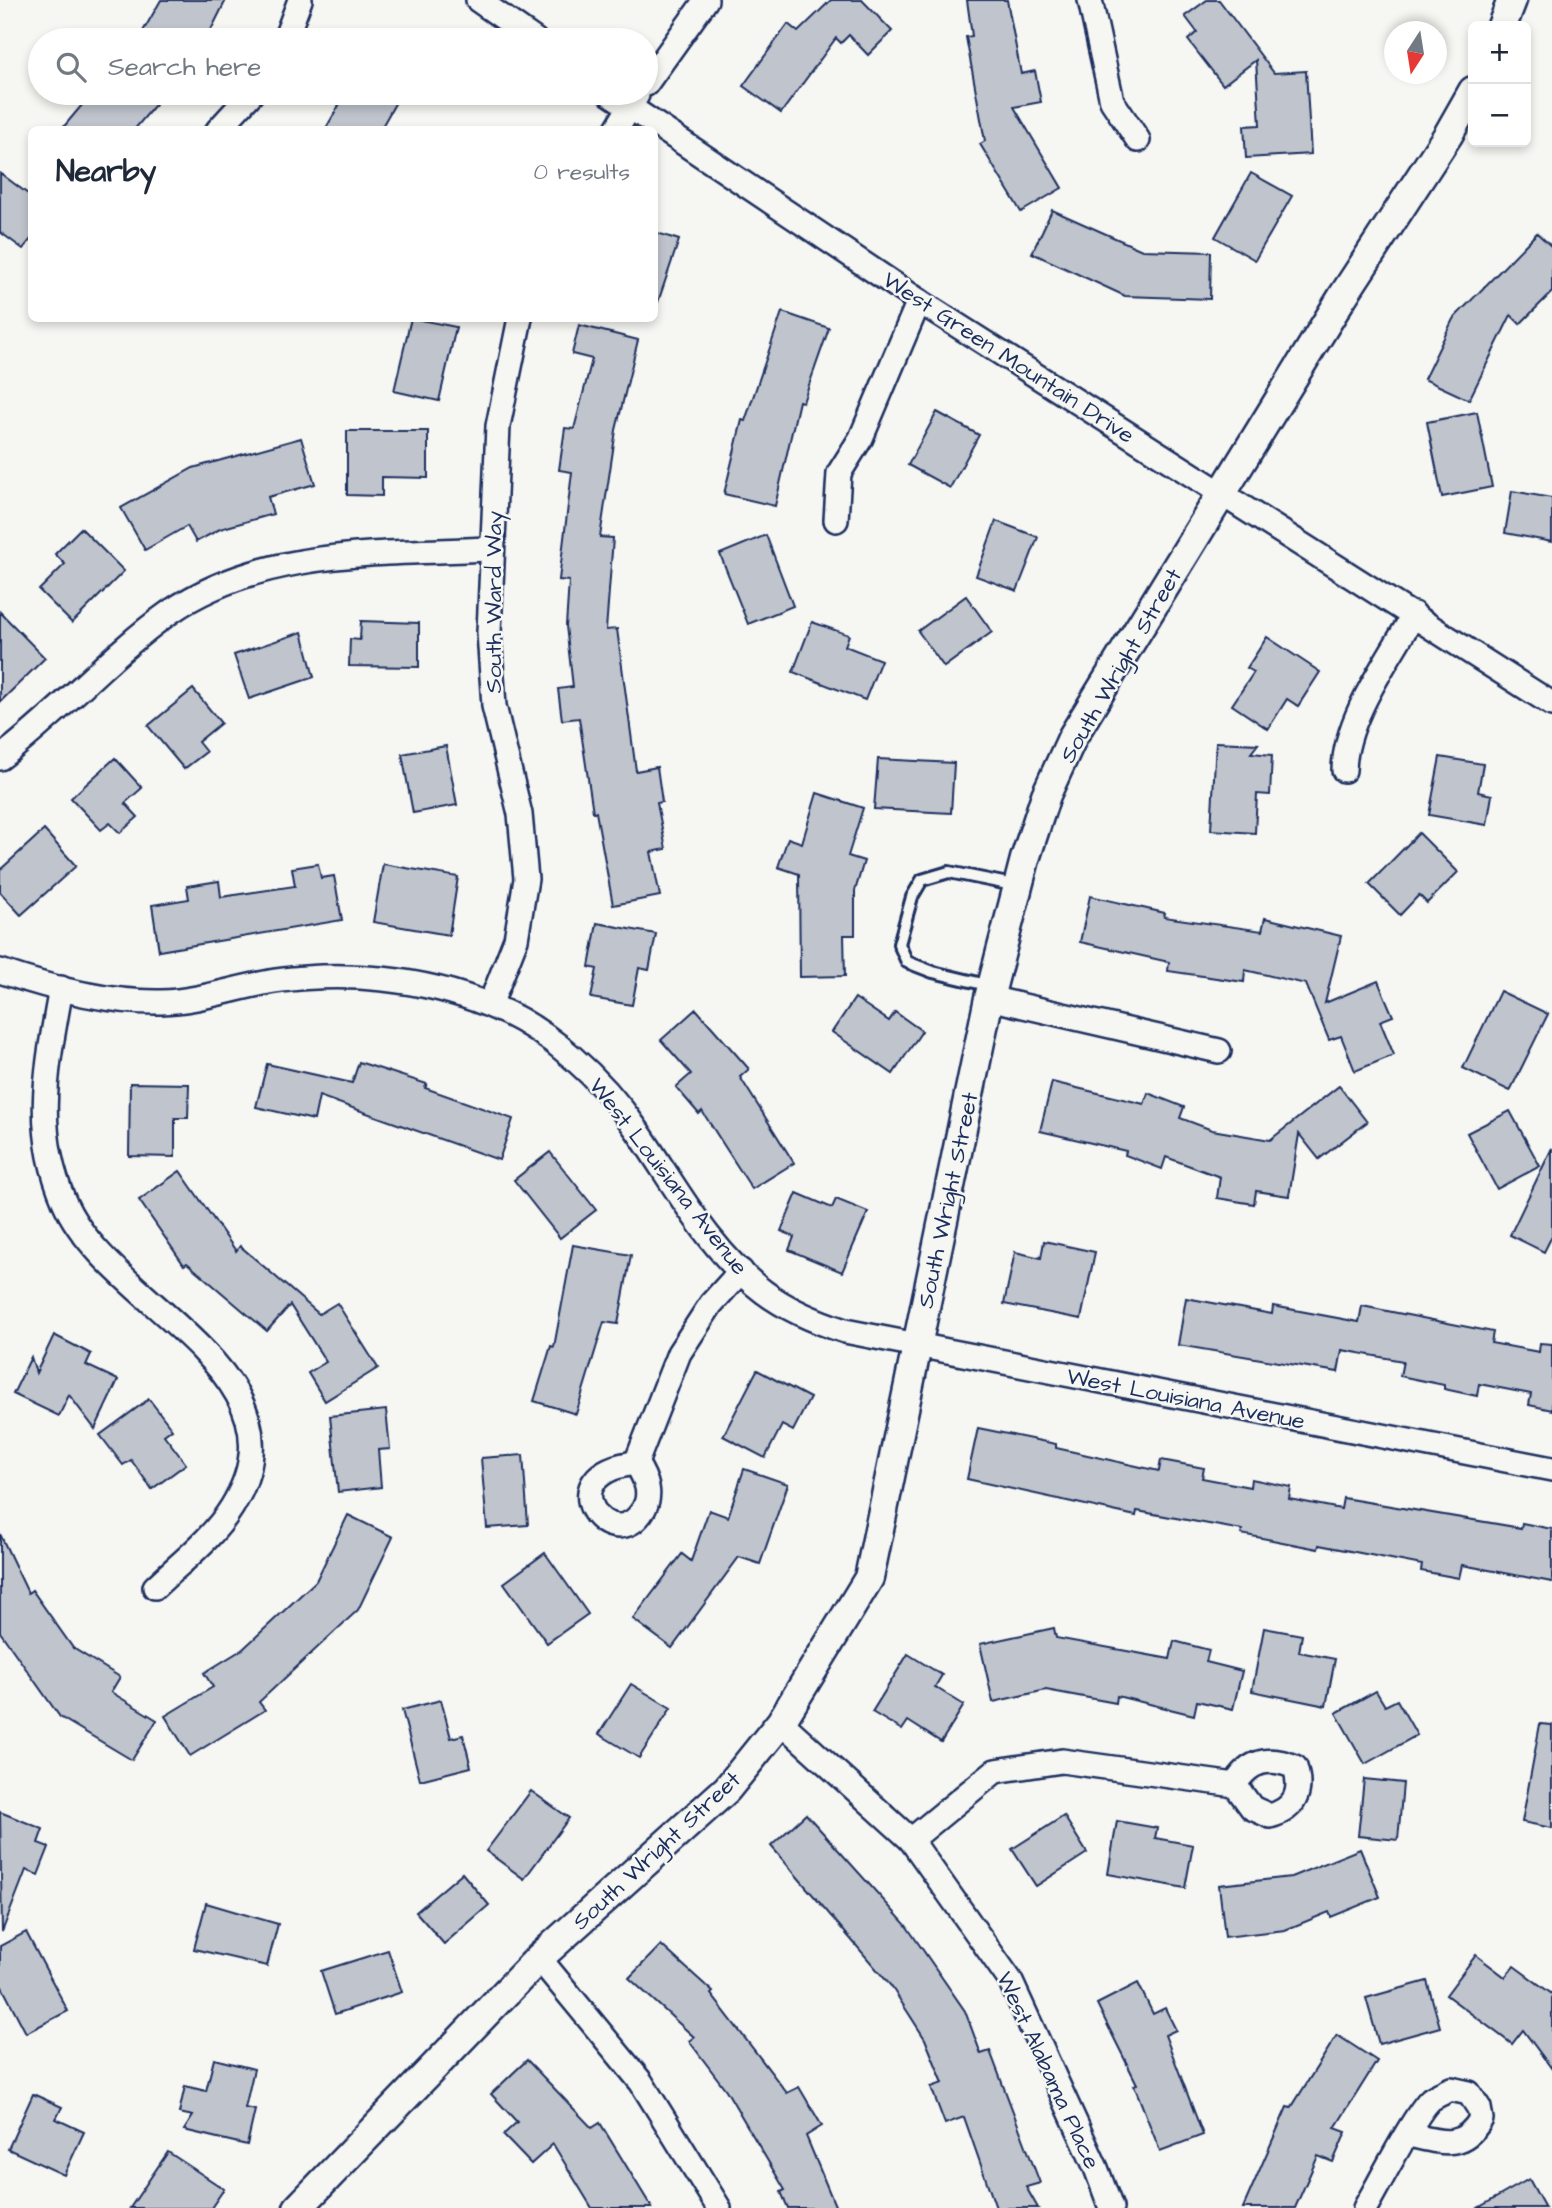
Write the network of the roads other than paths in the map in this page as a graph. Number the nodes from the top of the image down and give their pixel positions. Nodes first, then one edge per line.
1 (300, 0) edge
2 (478, 0) edge
3 (706, 0) edge
4 (1090, 0) edge
5 (1512, 0) edge
6 (1504, 21) edge
7 (290, 28) edge
8 (518, 28) edge
9 (658, 67) edge
10 (1468, 99) edge
11 (241, 105) edge
12 (631, 105) edge
13 (641, 105) edge
14 (222, 126) edge
15 (618, 126) edge
16 (1138, 140) dead end
17 (919, 301) junction
18 (519, 322) edge
19 (1223, 493) junction
20 (836, 520) dead end
21 (490, 549) junction
22 (1414, 614) junction
23 (1552, 704) edge
24 (0, 758) edge
25 (1344, 770) dead end
26 (1018, 887) junction
27 (0, 971) edge
28 (61, 988) junction
29 (991, 992) junction
30 (490, 1005) junction
31 (1219, 1051) dead end
32 (741, 1270) junction
33 (916, 1345) junction
34 (636, 1463) dead end
35 (1552, 1469) edge
36 (155, 1587) dead end
37 (781, 1722) junction
38 (1236, 1785) dead end
39 (911, 1840) junction
40 (539, 1958) junction
41 (1409, 2135) dead end
42 (298, 2208) edge
43 (719, 2208) edge
44 (1111, 2208) edge
45 (1365, 2208) edge

1 - 7 street
2 - 8 street
3 - 9 street
4 - 16 street
5 - 6 street
10 - 19 street, South Wright Street
11 - 14 street
12 - 15 street
13 - 17 street, West Green Mountain Drive
17 - 19 street, West Green Mountain Drive
17 - 20 street
18 - 21 street, South Ward Way
19 - 22 street, West Green Mountain Drive
19 - 26 street, South Wright Street
21 - 24 street
21 - 30 street, South Ward Way
22 - 23 street, West Green Mountain Drive
22 - 25 street
26 - 29 street, South Wright Street
26 - 29 lane
27 - 28 street, West Louisiana Avenue
28 - 30 street, West Louisiana Avenue
28 - 36 street
29 - 31 street
29 - 33 street, South Wright Street
30 - 32 street, West Louisiana Avenue
32 - 33 street, West Louisiana Avenue
32 - 34 street
33 - 35 street, West Louisiana Avenue
33 - 37 street, South Wright Street
37 - 39 street, West Alabama Place
37 - 40 street, South Wright Street
38 - 39 street
39 - 44 street, West Alabama Place
40 - 42 street, South Wright Street
40 - 43 street
41 - 45 street

